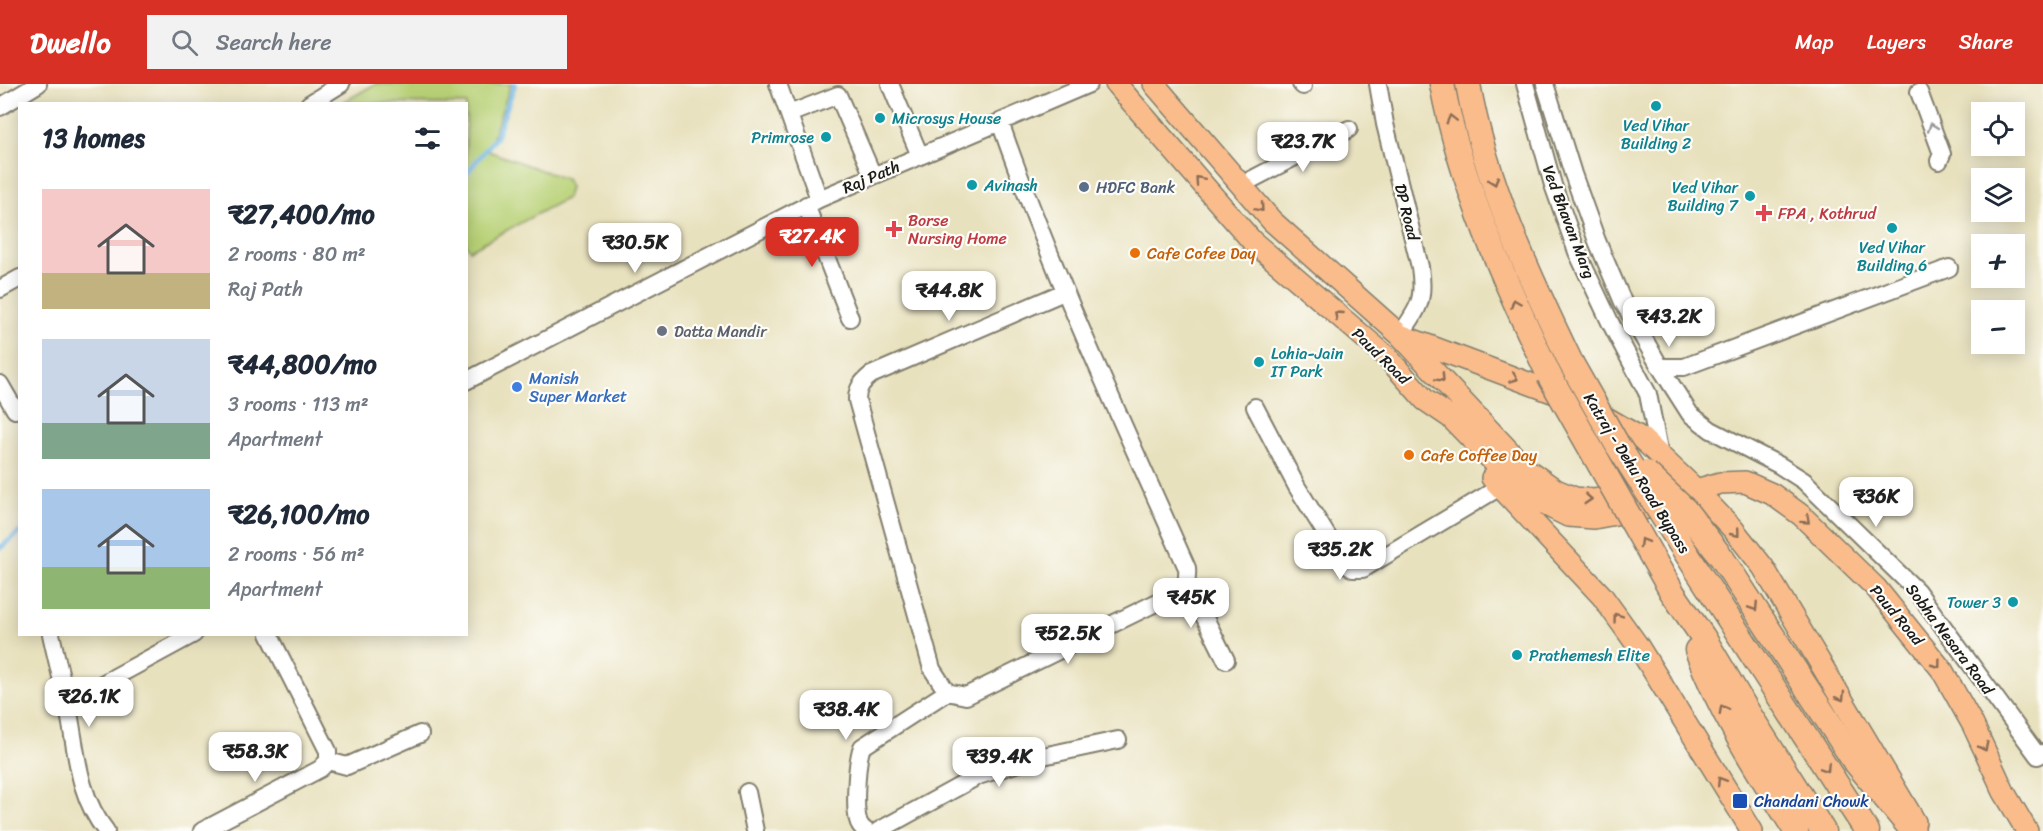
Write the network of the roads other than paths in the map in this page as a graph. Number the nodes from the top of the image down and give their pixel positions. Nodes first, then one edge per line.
1 (38, 84) edge
2 (341, 84) edge
3 (778, 84) edge
4 (890, 84) edge
5 (1089, 84) edge
6 (1116, 84) edge
7 (1154, 84) edge
8 (1378, 84) edge
9 (1442, 84) edge
10 (1468, 84) edge
11 (1525, 84) edge
12 (1545, 84) edge
13 (1920, 92) dead end
14 (315, 94) edge
15 (0, 107) edge
16 (789, 114) junction
17 (1000, 122) junction
18 (1349, 129) dead end
19 (920, 156) junction
20 (1939, 161) dead end
21 (873, 176) junction
22 (1241, 185) junction
23 (813, 202) junction
24 (1949, 268) dead end
25 (18, 279) edge
26 (0, 289) edge
27 (1064, 291) junction
28 (850, 318) dead end
29 (1400, 335) junction
30 (1660, 367) junction
31 (468, 380) edge
32 (0, 384) edge
33 (1425, 400) junction
34 (1255, 407) dead end
35 (15, 410) dead end
36 (1618, 446) junction
37 (1660, 455) junction
38 (1500, 487) junction
39 (1696, 490) junction
40 (1187, 582) junction
41 (1672, 592) junction
42 (51, 636) edge
43 (190, 636) edge
44 (270, 636) edge
45 (1226, 660) dead end
46 (947, 692) junction
47 (67, 703) junction
48 (420, 734) dead end
49 (1118, 740) dead end
50 (2043, 753) edge
51 (328, 761) junction
52 (747, 792) dead end
53 (105, 831) edge
54 (202, 831) edge
55 (755, 831) edge
56 (866, 831) edge
57 (878, 831) edge
58 (1752, 831) edge
59 (1796, 831) edge
60 (1822, 831) edge
61 (1867, 831) edge
62 (1913, 831) edge
63 (1921, 831) edge
64 (2027, 831) edge

1 - 15 street
2 - 14 street
3 - 16 street
4 - 19 street
5 - 17 street, Raj Path
33 -> 6 main road, Paud Road
7 - 22 main road, Paud Road
8 - 29 street, DP Road
41 -> 9 highway, Katraj - Dehu Road Bypass, bridge
10 -> 36 highway, Katraj - Dehu Road Bypass, bridge
11 - 37 street, Ved Bhavan Marg
12 - 30 street
20 -> 13 street
16 - 21 street
16 - 23 street
17 - 19 street, Raj Path
17 - 27 street
18 - 22 street
19 - 21 street, Raj Path
21 - 23 street, Raj Path
22 -> 29 main road, Paud Road
23 - 28 street
23 - 31 street, Raj Path
24 - 30 street
25 - 26 street
27 - 40 street
27 - 46 street
29 -> 37 main road, Paud Road
29 -> 39 main road, Paud Road
30 - 50 street, Sobha Nesara Road
32 - 35 street
33 - 38 main road
33 - 39 main road, Paud Road
34 - 38 street
36 -> 61 highway, Katraj - Dehu Road Bypass, bridge
36 -> 62 highway, bridge
37 - 39 main road, Paud Road
58 -> 38 main road
39 -> 63 main road
39 -> 64 main road, Paud Road
40 - 45 street
40 - 46 street
59 -> 41 highway
41 - 60 highway, Katraj - Dehu Road Bypass
42 - 47 street
43 - 47 street
44 - 51 street
46 - 56 street
47 - 53 street
48 - 51 street
49 - 57 street
51 - 54 street
52 - 55 street

